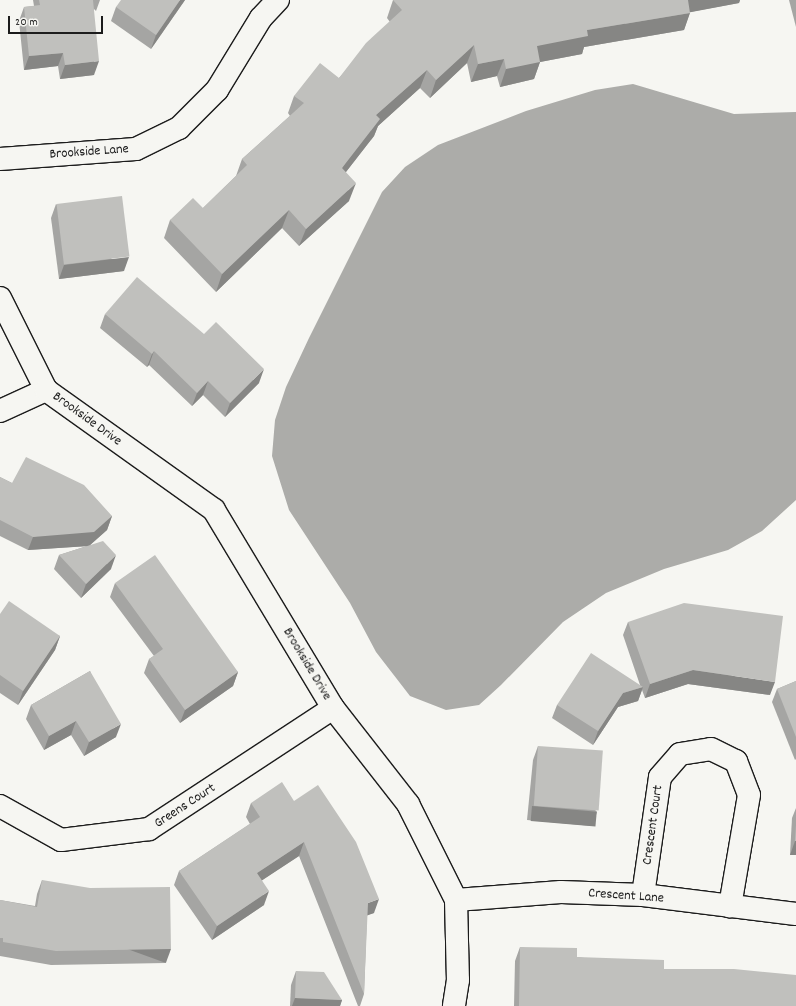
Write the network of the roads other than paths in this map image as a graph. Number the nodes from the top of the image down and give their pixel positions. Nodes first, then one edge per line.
1 (278, 0) edge
2 (0, 159) edge
3 (0, 298) edge
4 (5, 323) edge
5 (46, 390) junction
6 (0, 411) edge
7 (334, 708) junction
8 (0, 806) edge
9 (643, 895) junction
10 (456, 900) junction
11 (730, 906) junction
12 (796, 914) edge
13 (454, 1006) edge

1 - 2 street, Brookside Lane
3 - 4 street, Brookside Drive
4 - 5 street, Brookside Drive
5 - 6 street, Brookside Drive
5 - 7 street, Brookside Drive
7 - 8 street, Greens Court
7 - 10 street, Brookside Drive
9 - 10 street, Crescent Lane
9 - 11 street, Crescent Lane
9 - 11 street, Crescent Court
10 - 13 street, Brookside Drive
11 - 12 street, Crescent Lane

